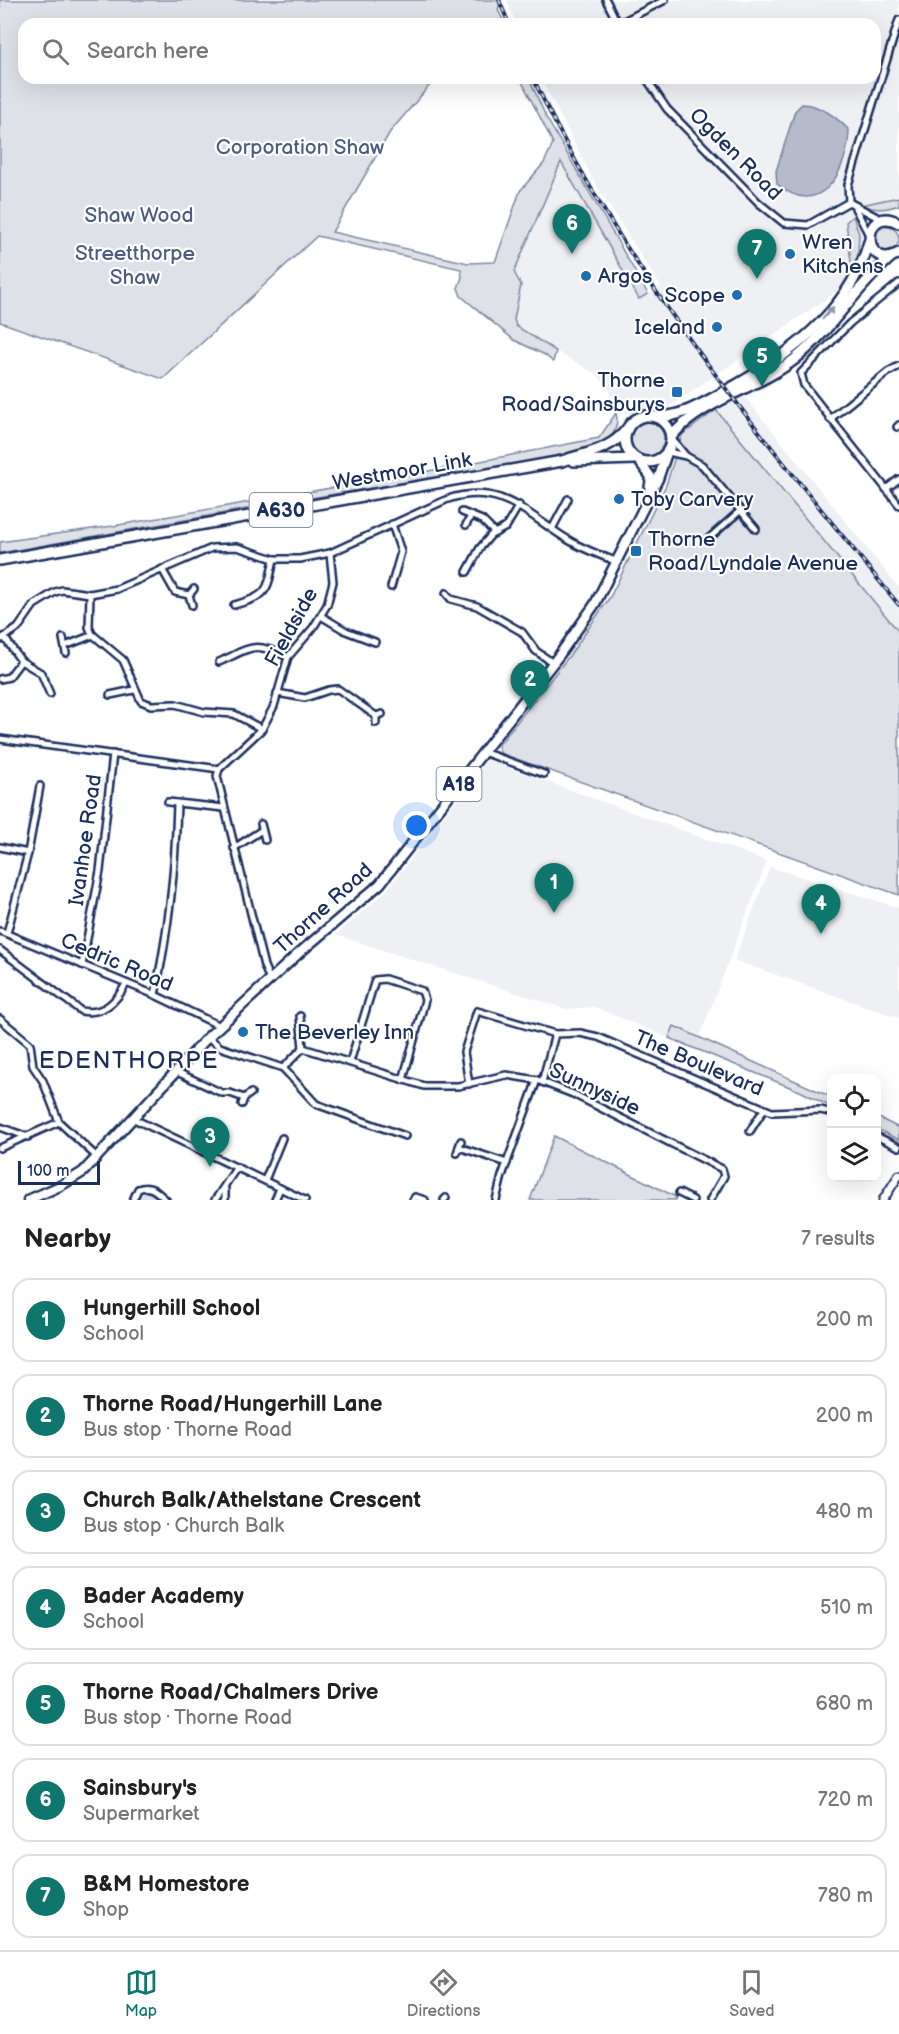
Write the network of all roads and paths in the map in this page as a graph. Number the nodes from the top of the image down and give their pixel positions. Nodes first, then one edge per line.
1 (606, 0) edge
2 (665, 0) edge
3 (615, 18) edge
4 (630, 18) edge
5 (899, 20) edge
6 (881, 78) edge
7 (650, 84) edge
8 (879, 84) edge
9 (852, 204) junction
10 (899, 212) edge
11 (884, 219) junction
12 (899, 223) edge
13 (869, 238) junction
14 (896, 256) edge
15 (899, 283) edge
16 (899, 366) edge
17 (656, 417) junction
18 (830, 419) junction
19 (627, 429) junction
20 (671, 438) junction
21 (667, 453) junction
22 (687, 456) junction
23 (637, 460) junction
24 (562, 461) junction
25 (899, 479) edge
26 (886, 489) junction
27 (568, 499) dead end
28 (647, 503) junction
29 (519, 505) junction
30 (899, 505) edge
31 (741, 510) junction
32 (462, 512) dead end
33 (471, 516) junction
34 (392, 524) junction
35 (466, 525) dead end
36 (552, 529) junction
37 (756, 529) dead end
38 (495, 533) junction
39 (707, 540) dead end
40 (330, 553) junction
41 (274, 559) junction
42 (0, 560) edge
43 (618, 562) junction
44 (162, 569) junction
45 (467, 572) dead end
46 (391, 587) dead end
47 (194, 589) dead end
48 (447, 593) dead end
49 (90, 594) junction
50 (189, 595) junction
51 (192, 605) dead end
52 (234, 605) dead end
53 (321, 616) junction
54 (93, 635) junction
55 (2, 638) edge
56 (63, 638) dead end
57 (375, 642) dead end
58 (288, 657) junction
59 (21, 661) junction
60 (219, 662) dead end
61 (553, 663) junction
62 (0, 679) edge
63 (134, 690) junction
64 (277, 693) junction
65 (50, 694) dead end
66 (110, 695) dead end
67 (378, 717) dead end
68 (262, 729) junction
69 (0, 739) edge
70 (483, 752) junction
71 (113, 754) junction
72 (219, 769) junction
73 (544, 774) dead end
74 (40, 786) dead end
75 (168, 802) dead end
76 (177, 804) junction
77 (224, 808) junction
78 (265, 840) dead end
79 (0, 847) edge
80 (234, 848) junction
81 (28, 853) junction
82 (0, 931) edge
83 (7, 933) junction
84 (0, 950) edge
85 (82, 965) junction
86 (270, 980) junction
87 (126, 984) junction
88 (155, 995) junction
89 (300, 1016) dead end
90 (0, 1019) edge
91 (220, 1026) junction
92 (555, 1034) junction
93 (208, 1037) junction
94 (303, 1048) junction
95 (350, 1062) junction
96 (283, 1068) junction
97 (177, 1072) junction
98 (403, 1080) junction
99 (539, 1081) junction
100 (469, 1084) junction
101 (250, 1093) dead end
102 (764, 1109) junction
103 (827, 1112) edge
104 (134, 1119) junction
105 (60, 1122) junction
106 (0, 1127) edge
107 (750, 1131) dead end
108 (12, 1132) junction
109 (28, 1137) junction
110 (407, 1137) dead end
111 (282, 1138) dead end
112 (881, 1138) edge
113 (14, 1143) junction
114 (459, 1147) dead end
115 (899, 1147) edge
116 (0, 1148) edge
117 (98, 1158) junction
118 (507, 1163) junction
119 (237, 1167) junction
120 (899, 1175) edge
121 (265, 1180) junction
122 (280, 1188) junction
123 (225, 1189) junction
124 (679, 1193) dead end
125 (28, 1200) edge
126 (133, 1200) edge
127 (166, 1200) edge
128 (215, 1200) edge
129 (225, 1200) edge
130 (275, 1200) edge
131 (305, 1200) edge
132 (413, 1200) edge
133 (425, 1200) edge
134 (496, 1200) edge
135 (693, 1200) edge
136 (710, 1200) edge
137 (883, 1200) edge

1 - 3 street
2 - 4 street
5 - 6 street
7 - 9 street, Ogden Road
8 - 9 street
9 - 11 street
9 - 13 street
10 - 11 highway
11 - 12 highway
11 - 13 highway
13 - 14 highway
17 -> 13 highway
14 - 20 highway
15 - 18 street
16 - 18 street
17 - 19 highway
17 - 20 highway
18 - 26 street
19 - 23 highway, A18
19 - 24 highway, Westmoor Link / A630
20 - 21 highway, A18
20 - 22 street
21 - 22 street
21 - 23 highway
21 - 28 main road, A18
22 - 31 street
23 - 24 highway, Westmoor Link / A630
23 - 28 main road, A18
24 - 42 highway, Westmoor Link / A630
25 - 26 street
26 - 30 street
27 - 36 street
28 - 43 main road, Thorne Road / A18
29 - 34 street
29 - 36 street
29 - 38 street
31 - 37 street
31 - 39 street
32 - 33 street
33 - 35 street
33 - 38 street
34 - 40 street
34 - 46 street
36 - 43 street
38 - 45 street
40 - 41 street
40 - 53 street, Fieldside
41 - 44 street
41 - 52 street
43 - 61 main road, Thorne Road / A18
44 - 49 street
44 - 50 street
47 - 50 street
48 - 61 street
49 - 54 street
49 - 55 street
50 - 51 street
53 - 57 street
53 - 58 street, Fieldside
54 - 56 street
54 - 63 street
55 - 59 street
58 - 60 street
58 - 64 street, Fieldside
59 - 62 street
59 - 65 street
61 - 70 main road, Thorne Road / A18
63 - 66 street
63 - 68 street
64 - 67 street
64 - 68 street, Fieldside
68 - 72 street, Fieldside
69 - 71 street
70 - 73 street
70 - 86 main road, Thorne Road / A18
71 - 72 street
71 - 85 street, Ivanhoe Road
72 - 77 street
74 - 81 street
75 - 76 street
76 - 77 street
76 - 88 street
77 - 80 street
78 - 80 street
79 - 81 street
80 - 86 street
81 - 83 street
82 - 83 street, Cedric Road
83 - 85 street, Cedric Road
84 - 87 street
85 - 87 street, Cedric Road
86 - 91 main road, Thorne Road / A18
87 - 88 street, Cedric Road
88 - 91 street, Cedric Road
89 - 94 street
90 - 105 street
91 - 93 main road, Thorne Road / A18
92 - 99 street
92 - 100 street, The Boulevard
92 - 102 street, The Boulevard
93 - 96 street
93 - 97 main road, Thorne Road / A18
94 - 95 street, Sunnyside
94 - 96 street
95 - 98 street, Sunnyside
95 - 98 street
96 - 110 street
97 - 101 street
97 - 104 main road, Thorne Road / A18
98 - 100 street, Sunnyside
99 - 100 street, Sunnyside
99 - 118 street
99 - 136 street, Sunnyside
102 - 103 street, The Boulevard
102 - 107 street
104 - 117 main road, Thorne Road / A18
104 - 119 street
105 - 109 street
105 - 117 street
106 - 108 street
108 - 109 street
108 - 113 street
109 - 113 street
111 - 121 street
112 - 115 street
113 - 116 street
114 - 118 street
117 - 125 main road, Thorne Road / A18
118 - 134 street
119 - 121 street
119 - 123 street
120 - 137 street
121 - 122 street
122 - 130 street
122 - 131 street
123 - 128 street
123 - 129 street
124 - 135 street
126 - 127 street
132 - 133 street

